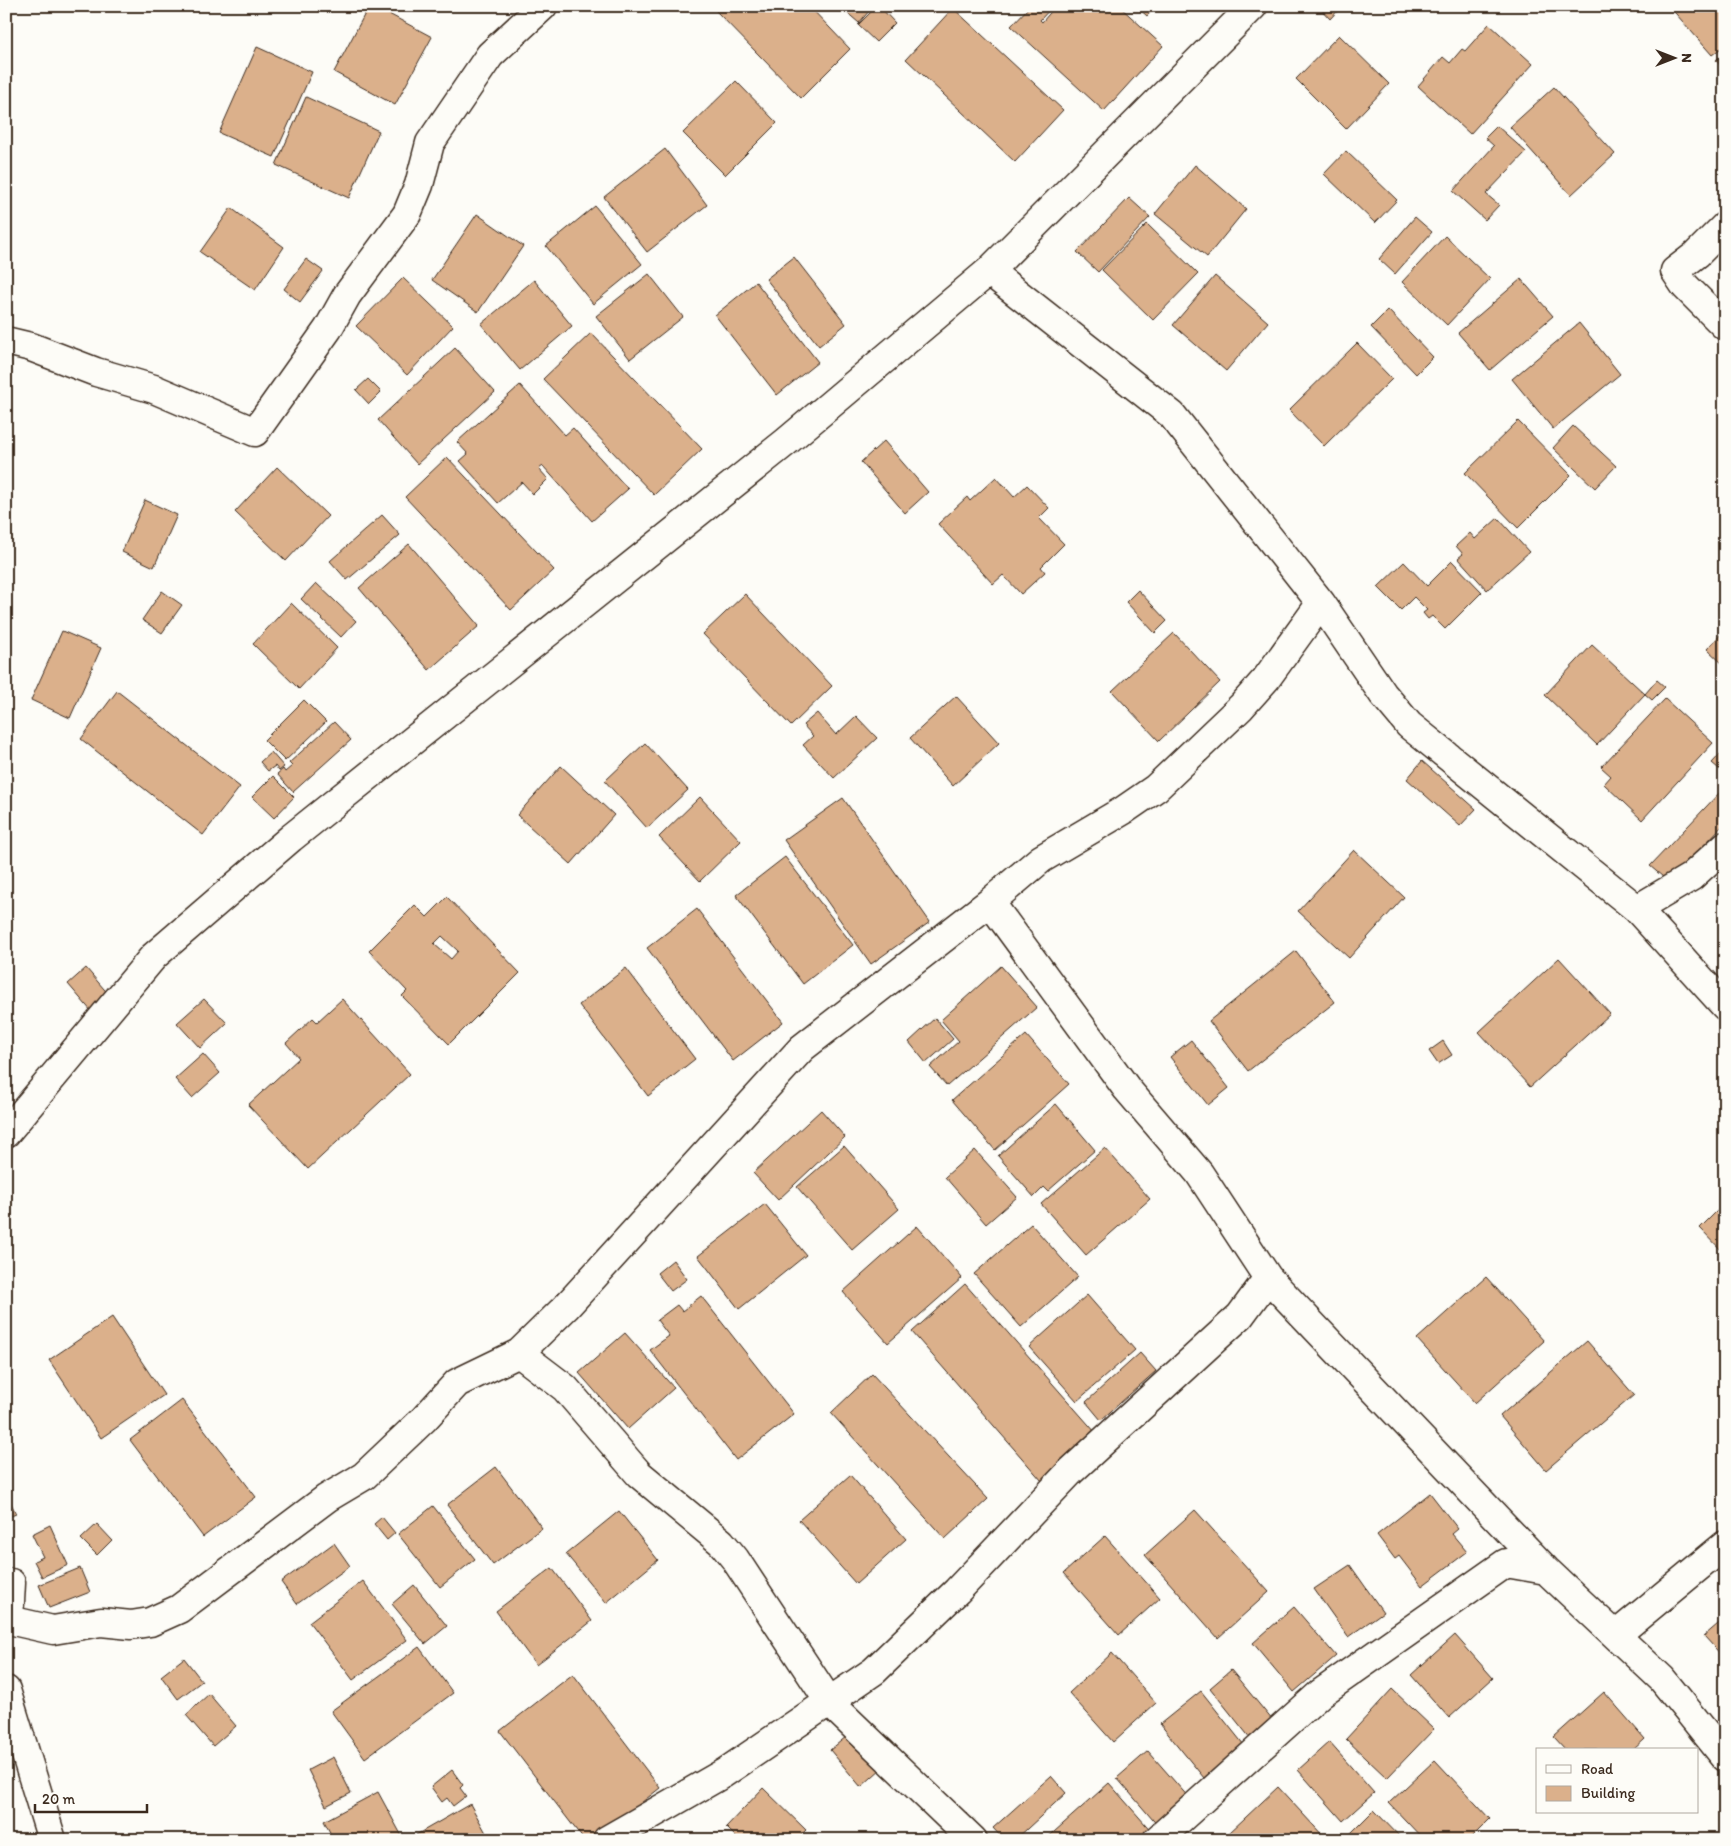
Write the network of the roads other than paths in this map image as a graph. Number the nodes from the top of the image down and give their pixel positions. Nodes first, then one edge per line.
1 (543, 6) edge
2 (1253, 6) edge
3 (1725, 226) edge
4 (989, 271) junction
5 (1725, 326) edge
6 (6, 341) edge
7 (1321, 603) junction
8 (1725, 846) edge
9 (990, 902) junction
10 (1637, 909) junction
11 (1725, 1006) edge
12 (6, 1133) edge
13 (1268, 1278) junction
14 (519, 1353) junction
15 (1506, 1527) junction
16 (1725, 1545) edge
17 (1506, 1563) junction
18 (1546, 1570) junction
19 (6, 1584) edge
20 (1616, 1636) junction
21 (6, 1690) edge
22 (830, 1702) junction
23 (1725, 1757) edge
24 (52, 1840) edge
25 (607, 1840) edge
26 (973, 1840) edge
27 (1156, 1840) edge

1 - 6 street
2 - 4 street
3 - 5 street
4 - 7 street
4 - 12 street
7 - 9 street
7 - 10 street
8 - 10 street
9 - 13 street
9 - 14 street
10 - 11 street
13 - 15 street
13 - 22 street
14 - 19 street
14 - 22 street
15 - 17 street
15 - 18 street
16 - 20 street
17 - 18 street
17 - 27 street
18 - 20 street
20 - 23 street
21 - 24 street
22 - 25 street
22 - 26 street

